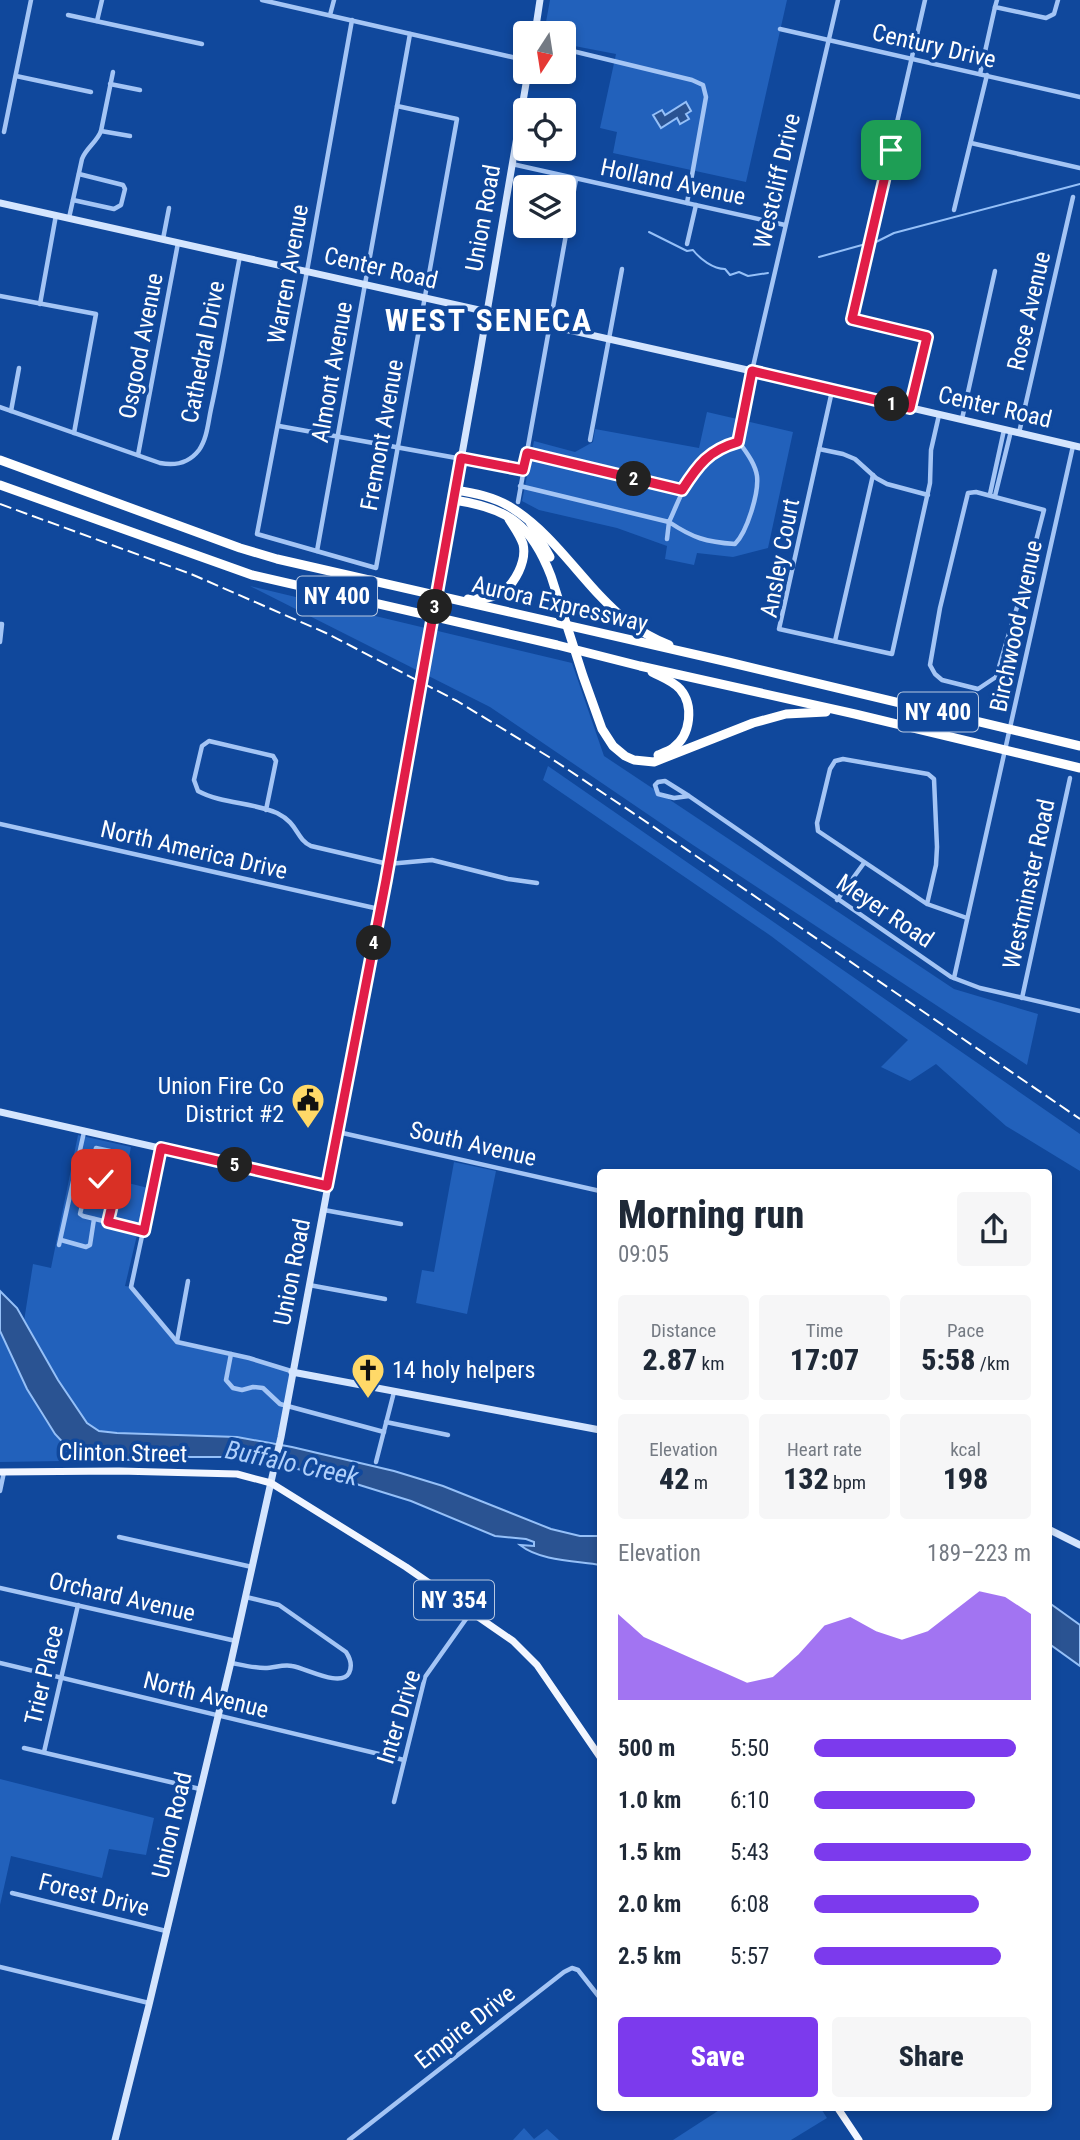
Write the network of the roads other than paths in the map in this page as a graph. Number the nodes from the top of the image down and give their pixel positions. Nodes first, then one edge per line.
1 (31, 0) edge
2 (102, 0) edge
3 (262, 0) edge
4 (334, 0) edge
5 (540, 0) edge
6 (838, 0) edge
7 (925, 0) edge
8 (997, 0) edge
9 (1058, 0) edge
10 (283, 2) edge
11 (995, 7) junction
12 (68, 15) dead end
13 (330, 15) junction
14 (352, 20) junction
15 (97, 21) junction
16 (537, 21) edge
17 (780, 29) dead end
18 (410, 34) junction
19 (829, 40) junction
20 (202, 44) dead end
21 (576, 52) edge
22 (513, 57) edge
23 (912, 58) junction
24 (113, 72) dead end
25 (980, 74) junction
26 (987, 75) junction
27 (16, 76) junction
28 (110, 84) junction
29 (526, 84) edge
30 (140, 90) dead end
31 (91, 92) dead end
32 (1080, 97) edge
33 (397, 106) junction
34 (101, 131) junction
35 (4, 132) dead end
36 (130, 136) dead end
37 (971, 143) junction
38 (512, 164) junction
39 (1080, 168) edge
40 (79, 174) junction
41 (559, 175) edge
42 (576, 179) edge
43 (1073, 197) dead end
44 (73, 200) junction
45 (0, 203) edge
46 (687, 203) junction
47 (696, 205) junction
48 (169, 208) dead end
49 (954, 210) dead end
50 (56, 215) junction
51 (69, 218) junction
52 (785, 225) junction
53 (565, 238) edge
54 (163, 239) junction
55 (178, 243) junction
56 (687, 244) dead end
57 (240, 256) junction
58 (622, 269) dead end
59 (307, 271) junction
60 (995, 271) dead end
61 (365, 284) junction
62 (0, 296) edge
63 (425, 298) junction
64 (40, 304) junction
65 (486, 312) junction
66 (549, 326) junction
67 (609, 340) junction
68 (19, 368) dead end
69 (752, 371) junction
70 (832, 391) junction
71 (0, 407) edge
72 (910, 408) junction
73 (11, 411) junction
74 (940, 414) junction
75 (962, 419) junction
76 (279, 426) junction
77 (1011, 431) junction
78 (74, 433) junction
79 (338, 436) junction
80 (590, 440) dead end
81 (738, 442) junction
82 (1078, 445) edge
83 (397, 447) junction
84 (819, 449) junction
85 (527, 453) junction
86 (138, 455) junction
87 (461, 458) junction
88 (0, 460) edge
89 (523, 470) junction
90 (873, 475) junction
91 (0, 485) edge
92 (520, 486) junction
93 (456, 490) junction
94 (682, 490) junction
95 (928, 495) junction
96 (993, 495) junction
97 (454, 500) junction
98 (517, 502) dead end
99 (506, 515) junction
100 (669, 522) junction
101 (530, 523) junction
102 (667, 539) dead end
103 (317, 551) junction
104 (456, 599) junction
105 (566, 611) junction
106 (0, 624) edge
107 (835, 641) junction
108 (0, 642) edge
109 (690, 654) junction
110 (582, 665) junction
111 (640, 666) junction
112 (855, 714) junction
113 (1080, 746) edge
114 (1080, 768) edge
115 (1070, 778) dead end
116 (689, 796) junction
117 (266, 810) junction
118 (0, 824) edge
119 (864, 863) junction
120 (388, 864) junction
121 (537, 883) dead end
122 (838, 900) junction
123 (927, 904) junction
124 (380, 909) junction
125 (967, 918) junction
126 (954, 978) junction
127 (1022, 998) junction
128 (1080, 1012) edge
129 (0, 1112) edge
130 (85, 1131) junction
131 (338, 1132) junction
132 (161, 1148) junction
133 (74, 1178) junction
134 (87, 1181) junction
135 (95, 1183) junction
136 (327, 1186) junction
137 (108, 1187) junction
138 (116, 1188) junction
139 (597, 1190) edge
140 (323, 1209) junction
141 (94, 1219) junction
142 (108, 1222) junction
143 (401, 1224) dead end
144 (144, 1231) junction
145 (188, 1281) dead end
146 (309, 1285) junction
147 (386, 1299) dead end
148 (177, 1342) junction
149 (231, 1354) junction
150 (292, 1372) junction
151 (395, 1391) junction
152 (286, 1406) junction
153 (386, 1422) junction
154 (597, 1429) edge
155 (384, 1432) junction
156 (448, 1435) dead end
157 (376, 1462) dead end
158 (2, 1472) edge
159 (271, 1483) junction
160 (0, 1491) edge
161 (1052, 1531) edge
162 (119, 1537) dead end
163 (1080, 1545) edge
164 (252, 1567) junction
165 (0, 1588) edge
166 (246, 1597) junction
167 (78, 1605) junction
168 (471, 1611) junction
169 (236, 1641) junction
170 (0, 1662) edge
171 (231, 1662) junction
172 (61, 1678) junction
173 (218, 1716) junction
174 (24, 1748) dead end
175 (44, 1752) junction
176 (597, 1753) edge
177 (404, 1760) junction
178 (200, 1789) junction
179 (394, 1802) dead end
180 (12, 1893) dead end
181 (167, 1931) junction
182 (0, 1967) edge
183 (597, 1994) edge
184 (150, 2003) junction
185 (840, 2111) edge
186 (115, 2140) edge
187 (349, 2140) edge
188 (859, 2140) edge

1 - 27 street
2 - 15 street
3 - 10 street
4 - 13 street
5 - 16 main road
6 - 19 street, Westcliff Drive
7 - 23 street
8 - 11 street
9 - 11 street
10 - 13 street
11 - 25 street
12 - 15 street
13 - 14 street
14 - 18 street
14 - 59 street, Warren Avenue
15 - 20 street
17 - 19 street, Century Drive
18 - 22 street
18 - 33 street, Almont Avenue
19 - 23 street, Century Drive
19 - 52 street, Westcliff Drive
21 - 46 street
23 - 25 street, Century Drive
23 - 72 street
24 - 28 street
25 - 26 street, Century Drive
26 - 32 street, Century Drive
26 - 37 street
27 - 31 street
27 - 35 street
28 - 30 street
28 - 34 street
29 - 38 main road, Union Road
33 - 61 street, Almont Avenue
33 - 63 street, Fremont Avenue
34 - 36 street
34 - 40 street
37 - 39 street
37 - 49 street
38 - 41 street, Holland Avenue
38 - 65 main road, Union Road
40 - 44 street
40 - 44 street
42 - 46 street, Holland Avenue
43 - 77 street, Rose Avenue
44 - 51 street
45 - 50 main road, Center Road
46 - 47 street, Holland Avenue
47 - 52 street, Holland Avenue
47 - 56 street
48 - 54 street
50 - 51 main road, Center Road
50 - 64 street
51 - 54 main road, Center Road
52 - 69 street, Westcliff Drive
53 - 66 street
54 - 55 main road, Center Road
55 - 57 main road, Center Road
55 - 86 street, Osgood Avenue
57 - 59 main road, Center Road
57 - 86 street, Cathedral Drive
58 - 67 street
59 - 61 main road, Center Road
59 - 76 street, Warren Avenue
60 - 75 street
61 - 63 main road, Center Road
61 - 79 street, Almont Avenue
62 - 64 street
63 - 65 main road, Center Road
63 - 83 street, Fremont Avenue
64 - 78 street
65 - 66 main road, Center Road
65 - 87 main road, Union Road
66 - 67 main road, Center Road
66 - 85 street
67 - 69 main road, Center Road
67 - 80 street
68 - 73 street
69 - 70 main road, Center Road
69 - 81 street, Westcliff Drive
70 - 72 main road, Center Road
70 - 84 street, Ansley Court
71 - 73 street, Cathedral Drive
72 - 74 main road, Center Road
73 - 78 street, Cathedral Drive
74 - 75 main road, Center Road
74 - 95 street, Ansley Court
75 - 77 main road, Center Road
76 - 79 street
76 - 103 street, Warren Avenue
77 - 82 main road, Center Road
77 - 96 street, Rose Avenue
78 - 86 street, Cathedral Drive
79 - 83 street
79 - 103 street, Almont Avenue
81 - 94 street
81 - 100 street
82 - 125 street, Birchwood Avenue
83 - 87 street
83 - 103 street, Fremont Avenue
84 - 90 street
84 - 107 street, Ansley Court
85 - 89 street
85 - 94 street
87 - 89 street
87 - 93 main road, Union Road
88 - 104 highway, Aurora Expressway / NY 400
89 - 92 street
90 - 95 street
90 - 107 street
91 - 111 highway, Aurora Expressway / NY 400
92 - 98 street
92 - 100 street
93 - 97 main road, Union Road
93 - 101 highway
94 - 100 street
95 - 107 street, Ansley Court
96 - 96 street
97 - 99 highway
97 - 120 main road, Union Road
99 - 104 highway
99 - 105 highway
100 - 102 street
101 - 105 highway
101 - 109 highway
104 - 109 highway, Aurora Expressway / NY 400
105 - 110 highway
106 - 108 street
109 - 113 highway, Aurora Expressway / NY 400
110 - 111 highway
110 - 112 highway
111 - 112 highway, Aurora Expressway / NY 400
112 - 114 highway, Aurora Expressway / NY 400
115 - 127 street, Westminster Road
116 - 116 street, Meyer Road
116 - 122 street, Meyer Road
117 - 117 street
117 - 120 street
118 - 124 street, North America Drive
119 - 122 street
119 - 123 street
119 - 123 street
120 - 121 street
120 - 124 main road, Union Road
122 - 126 street, Meyer Road
123 - 125 street
124 - 131 main road, Union Road
125 - 126 street, Birchwood Avenue
126 - 127 street, Meyer Road
127 - 128 street, Meyer Road
129 - 130 main road
130 - 132 main road
130 - 133 street
131 - 136 main road, Union Road
131 - 139 street, South Avenue
132 - 136 main road
132 - 144 street
133 - 134 street
133 - 141 street
134 - 135 street
134 - 138 street
134 - 141 street
135 - 137 street
135 - 137 street
136 - 140 main road, Union Road
137 - 138 street
138 - 142 street
140 - 143 street
140 - 146 main road, Union Road
141 - 142 street
142 - 144 street
144 - 148 street
145 - 148 street
146 - 147 street
146 - 150 main road, Union Road
148 - 149 street
149 - 150 street
149 - 152 street
150 - 151 main road
150 - 152 main road, Union Road
151 - 153 street
151 - 154 main road
152 - 155 street
152 - 159 main road, Union Road
153 - 155 street
153 - 156 street
155 - 157 street
158 - 159 main road, Clinton Street / NY 354
158 - 160 street
159 - 164 main road, Union Road
159 - 168 main road, Clinton Street / NY 354
161 - 163 main road
162 - 164 street
164 - 166 main road, Union Road
165 - 167 street, Orchard Avenue
166 - 169 main road, Union Road
166 - 171 street
167 - 169 street, Orchard Avenue
167 - 172 street, Trier Place
168 - 176 main road, Clinton Street / NY 354
168 - 177 street, Inter Drive
169 - 171 main road, Union Road
170 - 172 street, North Avenue
171 - 173 main road, Union Road
172 - 173 street, North Avenue
172 - 175 street, Trier Place
173 - 177 street, North Avenue
173 - 178 main road, Union Road
174 - 175 street
175 - 178 street
177 - 179 street, Inter Drive
178 - 181 main road, Union Road
180 - 181 street, Forest Drive
181 - 184 main road, Union Road
182 - 184 street
183 - 187 street, Empire Drive
184 - 186 main road, Union Road
185 - 188 main road

